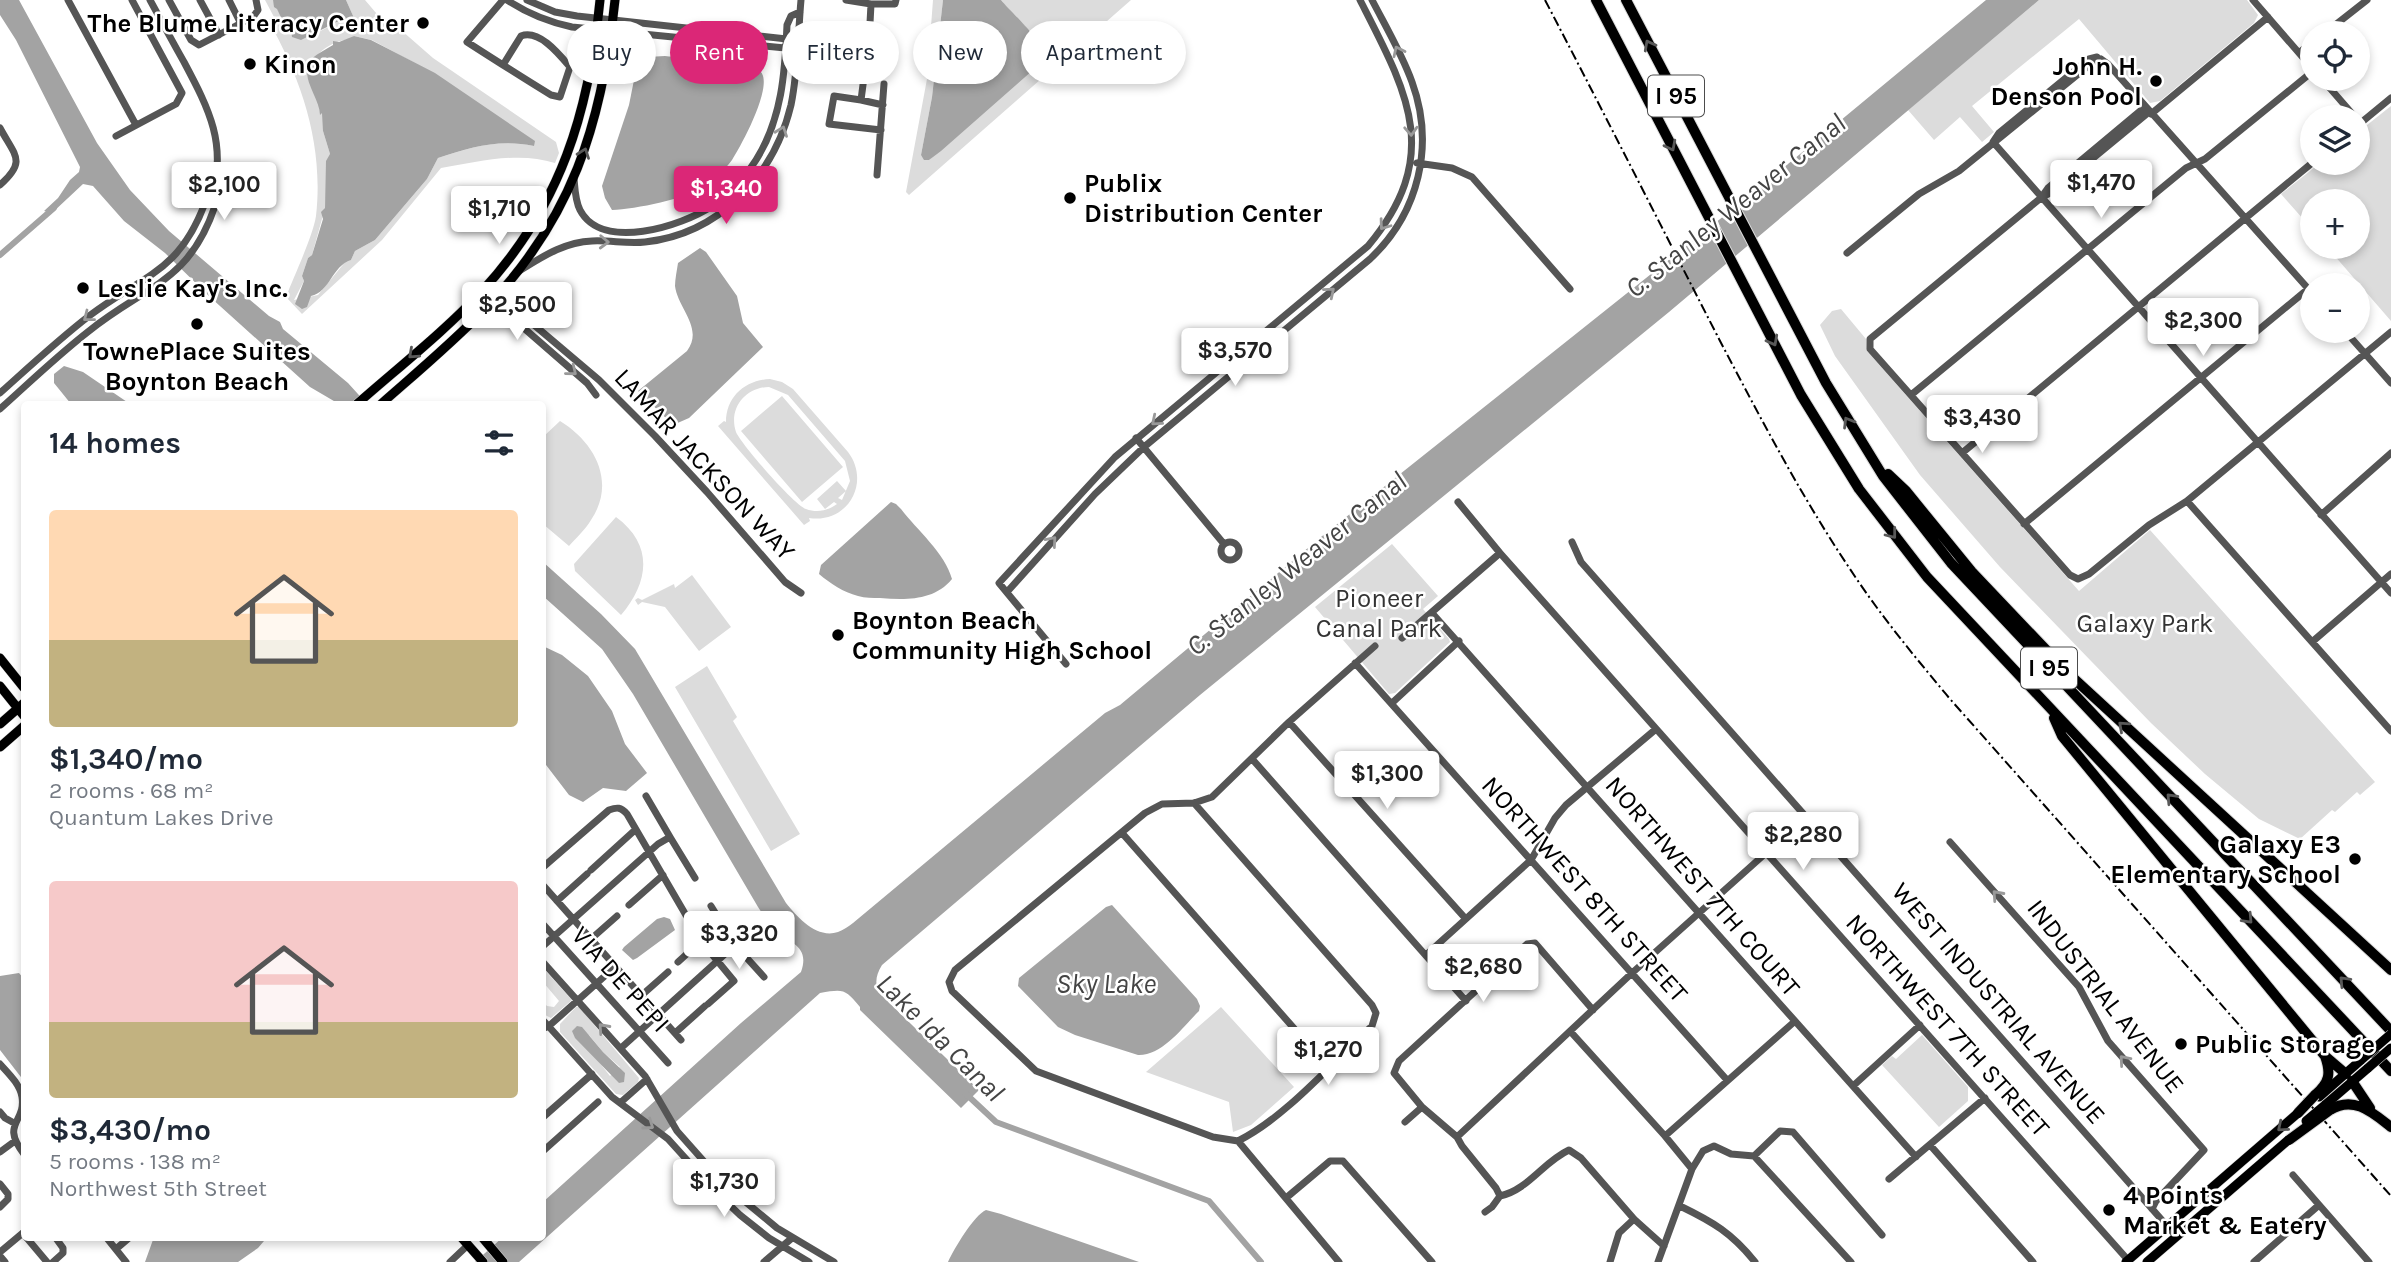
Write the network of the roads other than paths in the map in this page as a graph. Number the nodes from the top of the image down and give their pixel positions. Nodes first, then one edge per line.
1 (68, 0) edge
2 (132, 0) edge
3 (150, 0) edge
4 (169, 0) edge
5 (200, 0) edge
6 (229, 0) edge
7 (256, 0) edge
8 (505, 0) edge
9 (527, 0) edge
10 (600, 0) edge
11 (615, 0) edge
12 (802, 0) edge
13 (846, 0) edge
14 (896, 0) edge
15 (1360, 0) edge
16 (1373, 0) edge
17 (1596, 0) edge
18 (1626, 0) edge
19 (2253, 0) edge
20 (2367, 0) edge
21 (871, 4) junction
22 (800, 12) junction
23 (2268, 17) junction
24 (598, 18) junction
25 (613, 19) junction
26 (598, 21) edge
27 (788, 21) edge
28 (801, 21) edge
29 (870, 21) edge
30 (2340, 21) edge
31 (241, 24) junction
32 (567, 24) edge
33 (219, 35) junction
34 (656, 36) edge
35 (782, 37) edge
36 (782, 49) edge
37 (2299, 53) edge
38 (503, 65) junction
39 (2300, 80) edge
40 (782, 82) edge
41 (587, 84) edge
42 (602, 84) edge
43 (793, 84) edge
44 (862, 84) edge
45 (884, 84) dead end
46 (1415, 89) junction
47 (2332, 91) edge
48 (1404, 92) junction
49 (2391, 98) edge
50 (861, 100) junction
51 (883, 105) junction
52 (2344, 105) edge
53 (2149, 111) junction
54 (2370, 112) edge
55 (136, 125) junction
56 (0, 128) edge
57 (881, 130) junction
58 (116, 136) dead end
59 (1993, 142) junction
60 (1410, 163) junction
61 (1421, 163) junction
62 (2196, 163) junction
63 (2300, 173) edge
64 (877, 175) dead end
65 (574, 178) junction
66 (0, 185) edge
67 (2042, 197) junction
68 (211, 200) junction
69 (2245, 219) junction
70 (2087, 249) junction
71 (1359, 253) junction
72 (1847, 253) dead end
73 (1366, 262) junction
74 (518, 271) junction
75 (2300, 280) edge
76 (484, 288) junction
77 (1570, 289) dead end
78 (496, 298) junction
79 (2300, 299) edge
80 (2137, 308) junction
81 (2391, 332) edge
82 (2356, 343) edge
83 (559, 346) junction
84 (552, 354) junction
85 (2366, 354) junction
86 (1226, 363) junction
87 (1233, 372) junction
88 (2201, 377) junction
89 (2391, 383) edge
90 (0, 394) edge
91 (596, 395) dead end
92 (1911, 395) junction
93 (361, 401) edge
94 (384, 401) edge
95 (0, 409) edge
96 (1136, 438) junction
97 (2258, 443) junction
98 (1144, 447) junction
99 (1962, 453) junction
100 (2391, 453) edge
101 (1871, 458) junction
102 (2187, 501) junction
103 (1458, 502) dead end
104 (1062, 513) junction
105 (2321, 515) junction
106 (1071, 520) junction
107 (2024, 524) junction
108 (1572, 542) dead end
109 (1224, 544) dead end
110 (1500, 554) junction
111 (2391, 574) edge
112 (2381, 583) junction
113 (1007, 592) junction
114 (801, 593) dead end
115 (2391, 593) edge
116 (1432, 612) junction
117 (1402, 638) dead end
118 (1459, 642) junction
119 (2312, 642) junction
120 (1375, 646) dead end
121 (0, 658) edge
122 (1355, 663) junction
123 (1066, 664) dead end
124 (21, 684) edge
125 (0, 685) edge
126 (1392, 703) junction
127 (21, 708) edge
128 (2050, 709) junction
129 (21, 710) edge
130 (1289, 722) junction
131 (0, 724) edge
132 (21, 729) edge
133 (1656, 729) junction
134 (2391, 731) edge
135 (0, 747) edge
136 (1253, 760) junction
137 (1588, 788) junction
138 (646, 796) dead end
139 (1194, 803) junction
140 (635, 830) junction
141 (1122, 833) junction
142 (670, 837) junction
143 (1950, 842) dead end
144 (649, 852) junction
145 (1767, 852) junction
146 (1531, 860) junction
147 (546, 865) edge
148 (663, 875) junction
149 (695, 878) dead end
150 (546, 889) edge
151 (557, 901) junction
152 (629, 905) dead end
153 (711, 906) dead end
154 (1700, 913) junction
155 (617, 916) dead end
156 (1465, 918) junction
157 (573, 920) junction
158 (546, 927) edge
159 (555, 936) junction
160 (591, 939) junction
161 (701, 942) junction
162 (546, 944) edge
163 (735, 945) junction
164 (1426, 955) junction
165 (678, 962) dead end
166 (717, 963) junction
167 (546, 965) edge
168 (616, 966) junction
169 (2391, 970) edge
170 (667, 972) dead end
171 (1632, 973) junction
172 (764, 977) dead end
173 (597, 983) junction
174 (642, 995) junction
175 (580, 999) junction
176 (1466, 1000) junction
177 (1593, 1010) junction
178 (658, 1014) junction
179 (1794, 1022) junction
180 (1920, 1025) junction
181 (546, 1028) edge
182 (639, 1031) junction
183 (1570, 1031) junction
184 (2391, 1033) edge
185 (621, 1048) junction
186 (2391, 1048) edge
187 (2325, 1056) junction
188 (668, 1063) dead end
189 (0, 1064) edge
190 (1328, 1067) junction
191 (2391, 1071) edge
192 (592, 1074) junction
193 (2349, 1078) junction
194 (647, 1079) junction
195 (1727, 1080) junction
196 (1853, 1086) junction
197 (21, 1094) edge
198 (1985, 1098) junction
199 (598, 1102) dead end
200 (2322, 1102) junction
201 (620, 1104) junction
202 (21, 1107) edge
203 (1422, 1107) junction
204 (0, 1112) edge
205 (2298, 1113) joint
206 (546, 1114) edge
207 (1405, 1122) dead end
208 (14, 1123) junction
209 (2389, 1126) edge
210 (1665, 1136) junction
211 (1457, 1137) junction
212 (2289, 1140) joint
213 (15, 1141) junction
214 (1238, 1141) junction
215 (1930, 1145) junction
216 (546, 1148) edge
217 (21, 1150) edge
218 (0, 1153) edge
219 (1754, 1156) junction
220 (1916, 1157) junction
221 (710, 1168) junction
222 (1692, 1169) junction
223 (2294, 1175) dead end
224 (701, 1176) junction
225 (1889, 1179) dead end
226 (1, 1188) edge
227 (1500, 1196) junction
228 (1286, 1198) junction
229 (2319, 1205) junction
230 (0, 1206) edge
231 (1679, 1206) junction
232 (2152, 1209) junction
233 (1485, 1212) dead end
234 (1634, 1219) junction
235 (2168, 1226) junction
236 (1882, 1235) dead end
237 (21, 1236) edge
238 (2176, 1236) junction
239 (792, 1238) junction
240 (30, 1241) edge
241 (58, 1241) edge
242 (109, 1241) edge
243 (127, 1241) edge
244 (464, 1241) edge
245 (485, 1241) edge
246 (468, 1245) junction
247 (782, 1246) junction
248 (1664, 1246) junction
249 (118, 1252) junction
250 (0, 1254) edge
251 (480, 1259) edge
252 (2127, 1261) edge
253 (5, 1262) edge
254 (47, 1262) edge
255 (53, 1262) edge
256 (111, 1262) edge
257 (125, 1262) edge
258 (450, 1262) edge
259 (503, 1262) edge
260 (764, 1262) edge
261 (809, 1262) edge
262 (834, 1262) edge
263 (1339, 1262) edge
264 (1432, 1262) edge
265 (1610, 1262) edge
266 (1658, 1262) edge
267 (1755, 1262) edge
268 (1851, 1262) edge
269 (2033, 1262) edge
270 (2147, 1262) edge
271 (2254, 1262) edge
272 (2369, 1262) edge

1 - 55 street
2 - 55 street
3 - 68 street
4 - 33 street
5 - 33 street
6 - 31 street
7 - 31 street
8 - 32 street
8 - 38 street
9 - 24 street
10 - 24 main road
11 - 25 main road
12 - 22 street
13 - 21 street
14 - 21 street
15 - 48 street
46 -> 16 street
17 -> 128 highway, I 95
101 -> 18 highway, I 95
19 - 23 street
20 - 30 street
21 - 29 street
22 - 27 street
22 - 28 street
23 - 37 street
23 - 53 street
24 - 25 street
24 - 26 main road
25 - 35 street
31 - 33 street
34 - 36 street
38 - 38 street
39 - 62 street
40 - 65 street
41 - 76 main road
65 -> 42 main road
74 -> 43 street
44 - 50 street
45 - 51 street
46 - 48 street
46 - 61 street
47 - 52 street
48 -> 60 street
49 - 54 street
50 - 51 street
50 - 57 street
51 - 57 street
53 - 59 street
53 - 62 street
53 - 67 street
55 - 58 street
56 - 66 street
57 - 64 street
59 - 67 street
59 - 72 street
60 - 61 street
60 -> 71 street
61 - 73 street
61 - 77 street
62 - 69 street
62 - 70 street
63 - 69 street
65 - 74 main road
67 - 70 street
67 - 92 street
68 -> 90 street
68 - 95 street
69 - 75 street
69 - 80 street
70 - 80 street
70 - 92 street
71 - 73 street
71 - 86 street
87 -> 73 street
74 - 78 main road
76 - 78 street, LAMAR JACKSON WAY
76 -> 93 main road
78 - 83 street, LAMAR JACKSON WAY
78 - 84 street, LAMAR JACKSON WAY
78 - 94 main road
79 - 88 street
80 - 88 street
80 - 99 street
81 - 85 street
82 - 85 street
83 - 84 street
83 - 114 street, LAMAR JACKSON WAY
84 -> 91 street, LAMAR JACKSON WAY
85 - 89 street
85 - 97 street
86 - 87 street
86 -> 96 street
87 - 98 street
88 - 97 street
88 - 107 street
92 - 99 street
96 - 98 street
96 - 104 street
97 - 102 street
97 - 105 street
98 - 106 street
98 - 109 street
99 - 107 street
100 - 105 street
169 -> 101 highway
184 -> 101 highway, I 95
102 - 107 street
102 - 119 street
103 - 110 street, NORTHWEST 7TH STREET
104 - 106 street
104 - 113 street
105 - 112 street
113 -> 106 street
108 - 232 street, WEST INDUSTRIAL AVENUE
110 - 116 street
110 - 133 street, NORTHWEST 7TH STREET
111 - 112 street
112 - 115 street
112 - 119 street
113 - 123 street
116 - 117 street
116 - 118 street
118 - 126 street
118 - 137 street, NORTHWEST 7TH COURT
119 - 134 street
120 - 122 street
121 - 124 main road
122 - 126 street, NORTHWEST 8TH STREET
122 - 130 street
125 - 127 main road
126 - 146 street, NORTHWEST 8TH STREET
128 - 187 highway
128 -> 191 highway, I 95
129 - 131 main road
130 - 136 street
130 - 156 street
132 - 135 main road
133 - 137 street
133 - 145 street, NORTHWEST 7TH STREET
136 - 139 street
136 - 164 street
137 - 146 street
137 - 154 street, NORTHWEST 7TH COURT
138 - 142 street
139 - 141 street
139 - 190 street
140 - 144 street
140 - 147 street
140 - 151 street
141 - 190 street
141 - 214 street
142 - 144 street
142 - 149 street
232 -> 143 street, INDUSTRIAL AVENUE
144 - 148 street
144 - 157 street
145 - 154 street
145 - 180 street, NORTHWEST 7TH STREET
146 - 156 street
146 - 171 street, NORTHWEST 8TH STREET
148 - 152 street
148 - 161 street
150 - 151 street
151 - 157 street
153 - 163 street
154 - 171 street
154 - 179 street, NORTHWEST 7TH COURT
155 - 160 street
156 - 164 street
157 - 159 street
157 - 160 street
158 - 159 street, VIA DE PEPI
159 - 162 street
159 - 173 street, VIA DE PEPI
160 - 168 street
161 - 165 street
161 - 166 street
163 - 166 street
163 - 172 street
164 - 176 street
166 - 178 street
166 - 178 street
167 - 175 street
168 - 173 street
168 - 174 street
170 - 174 street
171 - 177 street
171 - 195 street, NORTHWEST 8TH STREET
173 - 175 street
173 - 182 street, VIA DE PEPI
174 - 178 street
175 - 181 street
185 -> 175 street
176 - 177 street
176 - 203 street
177 - 183 street
178 - 182 street
179 - 195 street
179 - 196 street, NORTHWEST 7TH COURT
180 - 196 street
180 - 198 street, NORTHWEST 7TH STREET
181 - 192 street
182 - 185 street
182 - 188 street, VIA DE PEPI
183 - 210 street
183 - 211 street
184 - 193 main road, bridge
185 - 194 street
186 - 193 main road, bridge
187 - 193 highway
187 - 200 highway
189 - 197 street
190 - 214 street
192 - 201 street
192 - 206 street
193 - 200 main road
193 - 209 highway
194 - 201 street
194 - 221 street
195 - 210 street
196 - 220 street, NORTHWEST 7TH COURT
198 - 215 street
198 - 252 street, NORTHWEST 7TH STREET
199 - 216 street
200 - 205 highway, bridge
200 - 209 highway
200 - 212 highway, bridge
201 -> 224 street
202 - 208 street
203 - 207 street
203 - 211 street
204 - 208 street
205 -> 235 main road
208 - 213 street
210 - 222 street
211 - 227 street
212 - 238 main road
213 - 217 street
213 - 218 street
214 - 228 street
215 - 220 street
215 - 269 street
219 - 222 street
219 - 236 street
219 - 268 street
220 - 225 street
221 - 224 street
221 - 239 street
222 - 231 street
223 - 229 street
224 - 247 street
226 - 230 street
227 - 233 street
227 - 234 street
228 - 263 street
228 - 264 street
229 - 271 street
229 - 272 street
231 - 248 street
231 - 267 street
232 - 235 street, WEST INDUSTRIAL AVENUE
234 - 248 street
234 - 265 street
235 - 238 street, WEST INDUSTRIAL AVENUE
235 - 252 main road
237 - 250 street
238 - 270 main road
239 - 247 street
239 - 262 street
240 - 254 street
241 - 255 street
242 - 249 street
243 - 249 street
244 - 246 main road
245 - 259 main road
246 - 251 main road
246 - 258 street
247 - 260 street
247 - 261 street
248 - 266 street
249 - 256 street
249 - 257 street
250 - 253 street

